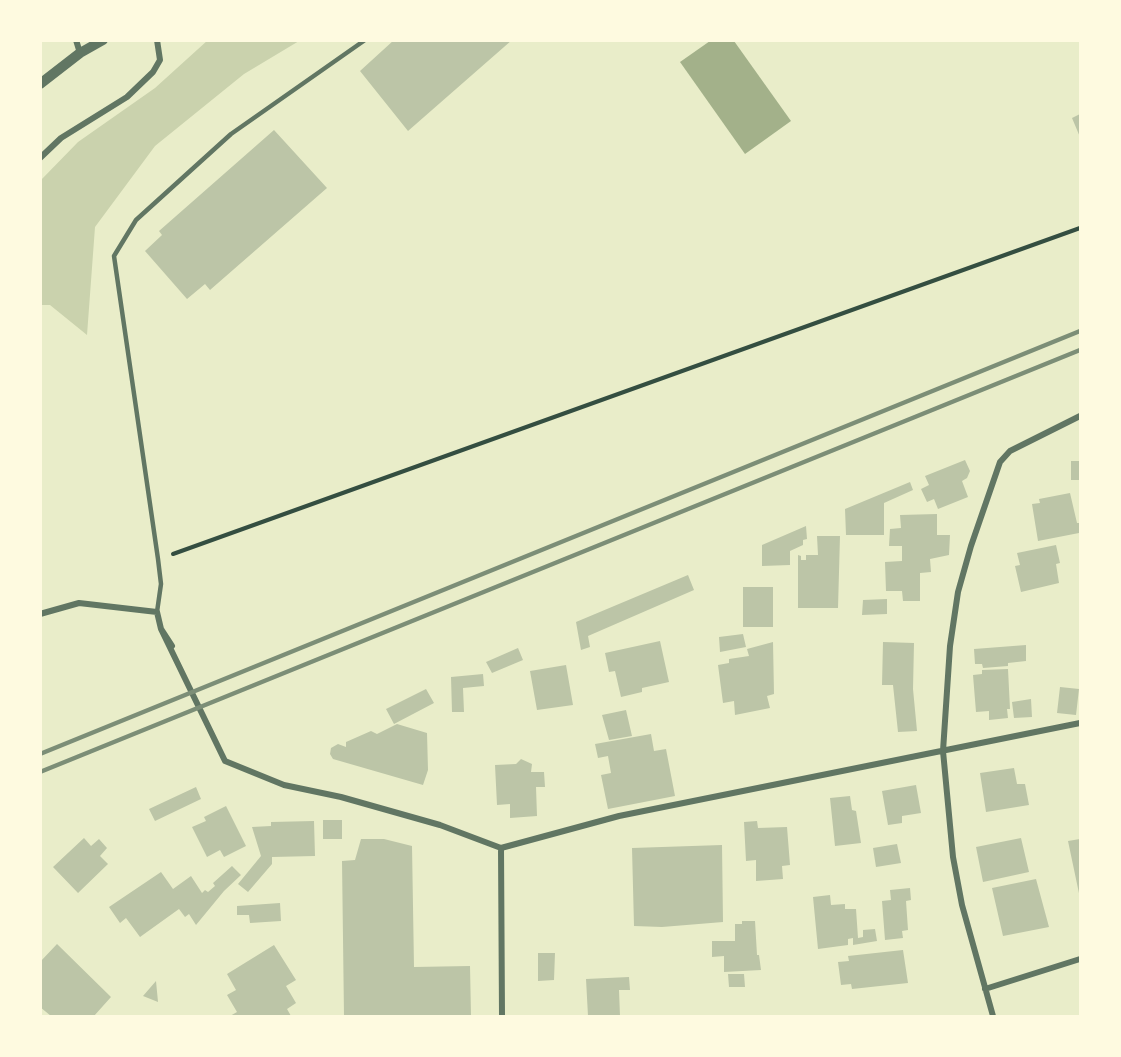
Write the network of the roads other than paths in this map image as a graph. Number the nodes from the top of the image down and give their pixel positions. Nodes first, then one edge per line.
1 (76, 40) edge
2 (104, 40) edge
3 (157, 40) edge
4 (365, 40) edge
5 (80, 54) junction
6 (40, 84) edge
7 (40, 158) edge
8 (1080, 416) edge
9 (157, 612) junction
10 (40, 614) edge
11 (161, 629) junction
12 (172, 646) dead end
13 (1080, 723) edge
14 (943, 751) junction
15 (501, 848) junction
16 (1080, 959) edge
17 (985, 989) junction
18 (502, 1017) edge
19 (993, 1017) edge

1 - 5 street
2 - 5 street
3 - 7 street
4 - 9 lane
5 - 6 street
8 - 14 street
9 - 10 street
9 - 11 street
11 - 12 street
11 - 15 street
13 - 14 street
14 - 15 street
14 - 17 street
15 - 18 street
16 - 17 street
17 - 19 street

